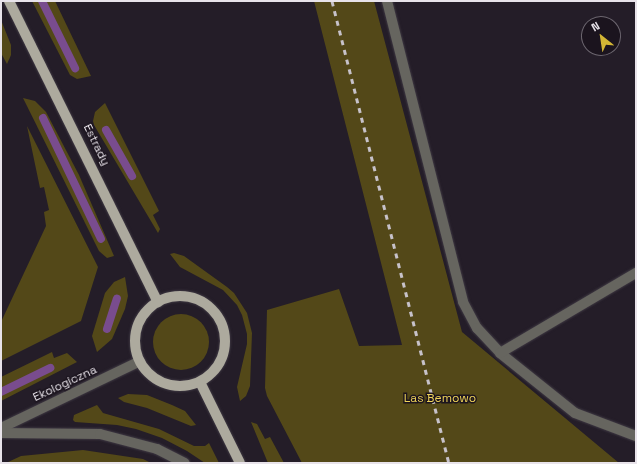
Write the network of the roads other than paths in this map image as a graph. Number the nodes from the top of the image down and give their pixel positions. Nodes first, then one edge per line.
1 (9, 1) edge
2 (386, 1) edge
3 (636, 273) edge
4 (158, 302) junction
5 (500, 354) junction
6 (140, 361) junction
7 (200, 382) junction
8 (1, 428) edge
9 (1, 433) edge
10 (636, 436) edge
11 (184, 463) edge
12 (240, 463) edge

1 - 4 main road, Estrady
2 - 5 street
3 - 5 street
4 - 6 main road
4 - 7 main road
5 - 10 street
6 - 7 main road
6 - 8 street, Ekologiczna
7 - 12 main road
9 - 11 street

